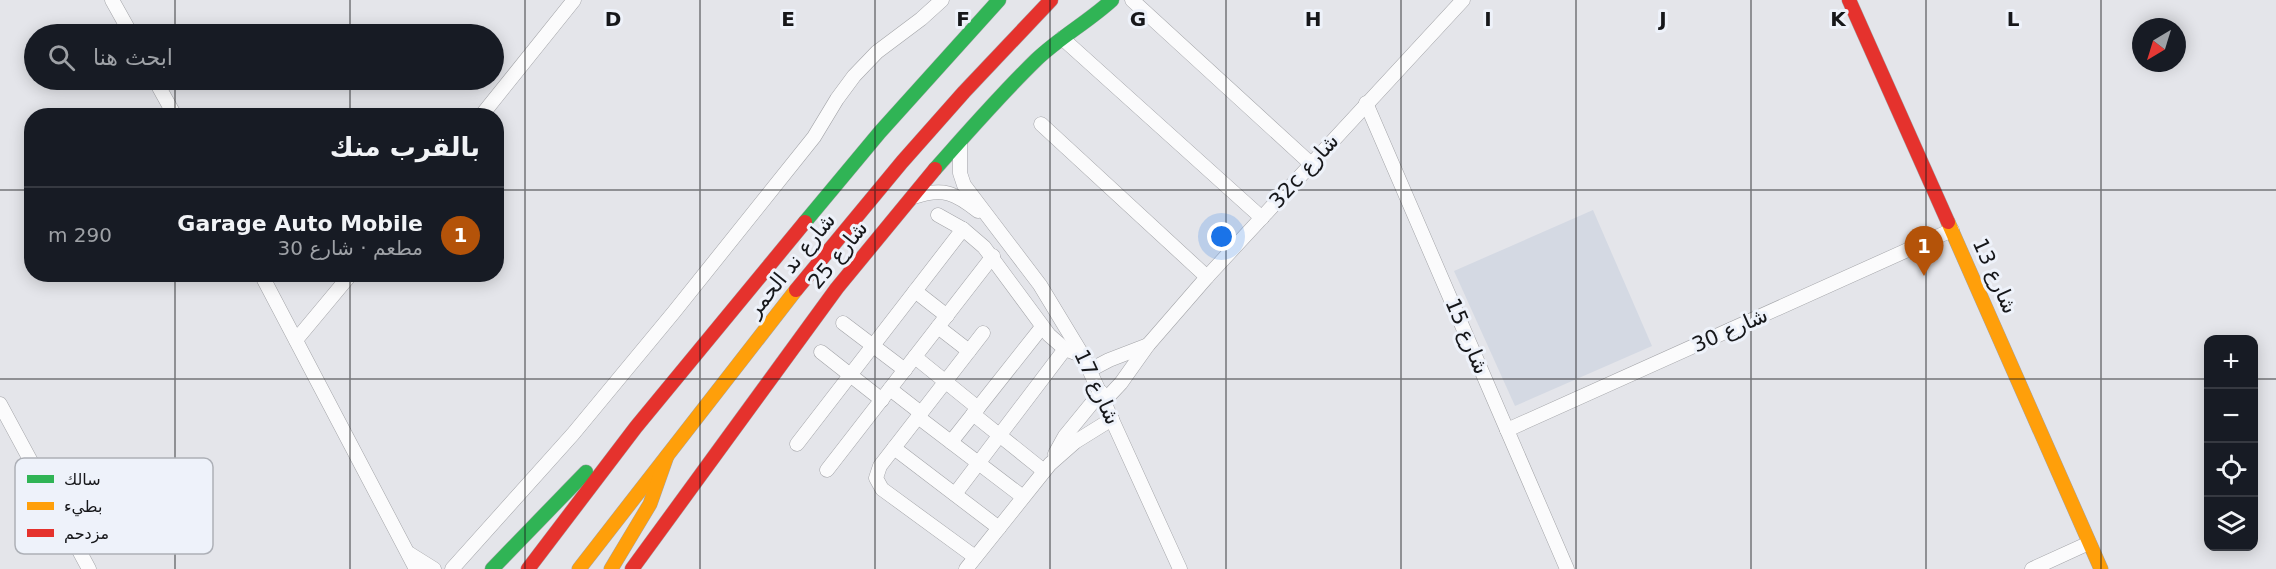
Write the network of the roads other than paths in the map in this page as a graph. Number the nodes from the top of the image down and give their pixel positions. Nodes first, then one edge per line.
1 (112, 0) edge
2 (573, 0) edge
3 (942, 0) edge
4 (999, 0) edge
5 (1051, 0) edge
6 (1112, 0) edge
7 (1132, 0) edge
8 (1463, 0) edge
9 (1849, 0) edge
10 (125, 24) edge
11 (1062, 38) junction
12 (504, 87) edge
13 (161, 90) edge
14 (502, 90) edge
15 (1366, 103) junction
16 (171, 108) edge
17 (487, 108) edge
18 (1041, 124) dead end
19 (960, 142) junction
20 (1310, 163) junction
21 (912, 197) junction
22 (938, 215) dead end
23 (1262, 218) junction
24 (989, 219) junction
25 (963, 229) junction
26 (1952, 230) junction
27 (993, 256) junction
28 (1207, 277) junction
29 (265, 282) edge
30 (344, 282) edge
31 (915, 291) junction
32 (942, 322) junction
33 (843, 323) dead end
34 (1042, 327) junction
35 (983, 333) dead end
36 (296, 340) junction
37 (1148, 345) junction
38 (872, 346) junction
39 (1065, 349) junction
40 (969, 351) junction
41 (821, 352) dead end
42 (1083, 356) junction
43 (915, 357) junction
44 (905, 370) junction
45 (1090, 370) junction
46 (850, 375) junction
47 (946, 381) junction
48 (886, 394) junction
49 (1103, 396) junction
50 (0, 404) edge
51 (975, 411) junction
52 (920, 415) junction
53 (1112, 419) junction
54 (636, 427) junction
55 (1507, 430) junction
56 (999, 435) junction
57 (951, 442) junction
58 (797, 444) dead end
59 (894, 448) junction
60 (668, 456) junction
61 (29, 458) edge
62 (978, 463) junction
63 (1047, 468) junction
64 (827, 470) dead end
65 (955, 494) junction
66 (1023, 497) junction
67 (999, 528) junction
68 (2089, 543) junction
69 (404, 549) junction
70 (81, 554) edge
71 (975, 557) junction
72 (89, 569) edge
73 (416, 569) edge
74 (434, 569) edge
75 (452, 569) edge
76 (492, 569) edge
77 (528, 569) edge
78 (579, 569) edge
79 (611, 569) edge
80 (632, 569) edge
81 (966, 569) edge
82 (1180, 569) edge
83 (1567, 569) edge
84 (2032, 569) edge
85 (2101, 569) edge

1 - 10 street
2 - 12 street
3 - 75 street
4 - 54 main road, شارع ند الحمر
5 - 60 main road, شارع ند الحمر
6 - 11 main road, شارع 25
7 - 20 street
8 - 15 street, 32c شارع
9 - 26 main road, شارع 13
11 - 19 main road, شارع 25
11 - 23 street
13 - 16 street
14 - 17 street
15 - 20 street, 32c شارع
15 - 55 street, شارع 15
18 - 28 street
19 - 21 main road, شارع 25
19 - 24 street, شارع 17
20 - 23 street, 32c شارع
21 - 24 street, شارع 17
21 - 80 main road, شارع 25
22 - 25 street
23 - 28 street, 32c شارع
24 - 42 street, شارع 17
25 - 27 street
25 - 31 street
26 - 55 street, شارع 30
26 - 68 main road, شارع 13
27 - 32 street
27 - 34 street
28 - 37 street, 32c شارع
29 - 36 street
30 - 36 street
31 - 32 street
31 - 38 street
32 - 40 street
32 - 43 street
33 - 38 street
34 - 39 street
34 - 51 street
35 - 40 street
36 - 69 street
37 - 45 street, 32c شارع
37 - 49 street, 32c شارع
38 - 44 street
38 - 46 street
39 - 42 street
39 - 56 street
40 - 47 street
41 - 46 street
42 - 45 street, شارع 17
43 - 44 street
43 - 47 street
44 - 48 street
45 - 49 street, شارع 17
46 - 48 street
46 - 58 street
47 - 51 street
47 - 52 street
48 - 52 street
48 - 64 street
49 - 53 street, شارع 17
49 - 63 street, 32c شارع
50 - 61 street
51 - 56 street
51 - 57 street
52 - 57 street
52 - 59 street
53 - 63 street, 32c شارع
53 - 82 street, شارع 17
54 - 76 main road
54 - 77 main road, شارع ند الحمر
55 - 83 street, شارع 15
56 - 62 street
56 - 63 street
57 - 62 street
59 - 65 street
59 - 71 street
60 - 78 main road, شارع ند الحمر
60 - 79 main road
62 - 65 street
62 - 66 street
63 - 66 street, 32c شارع
65 - 67 street
66 - 67 street, 32c شارع
67 - 71 street, 32c شارع
68 - 84 street
68 - 85 main road, شارع 13
69 - 73 street
69 - 74 street
70 - 72 street
71 - 81 street, 32c شارع

